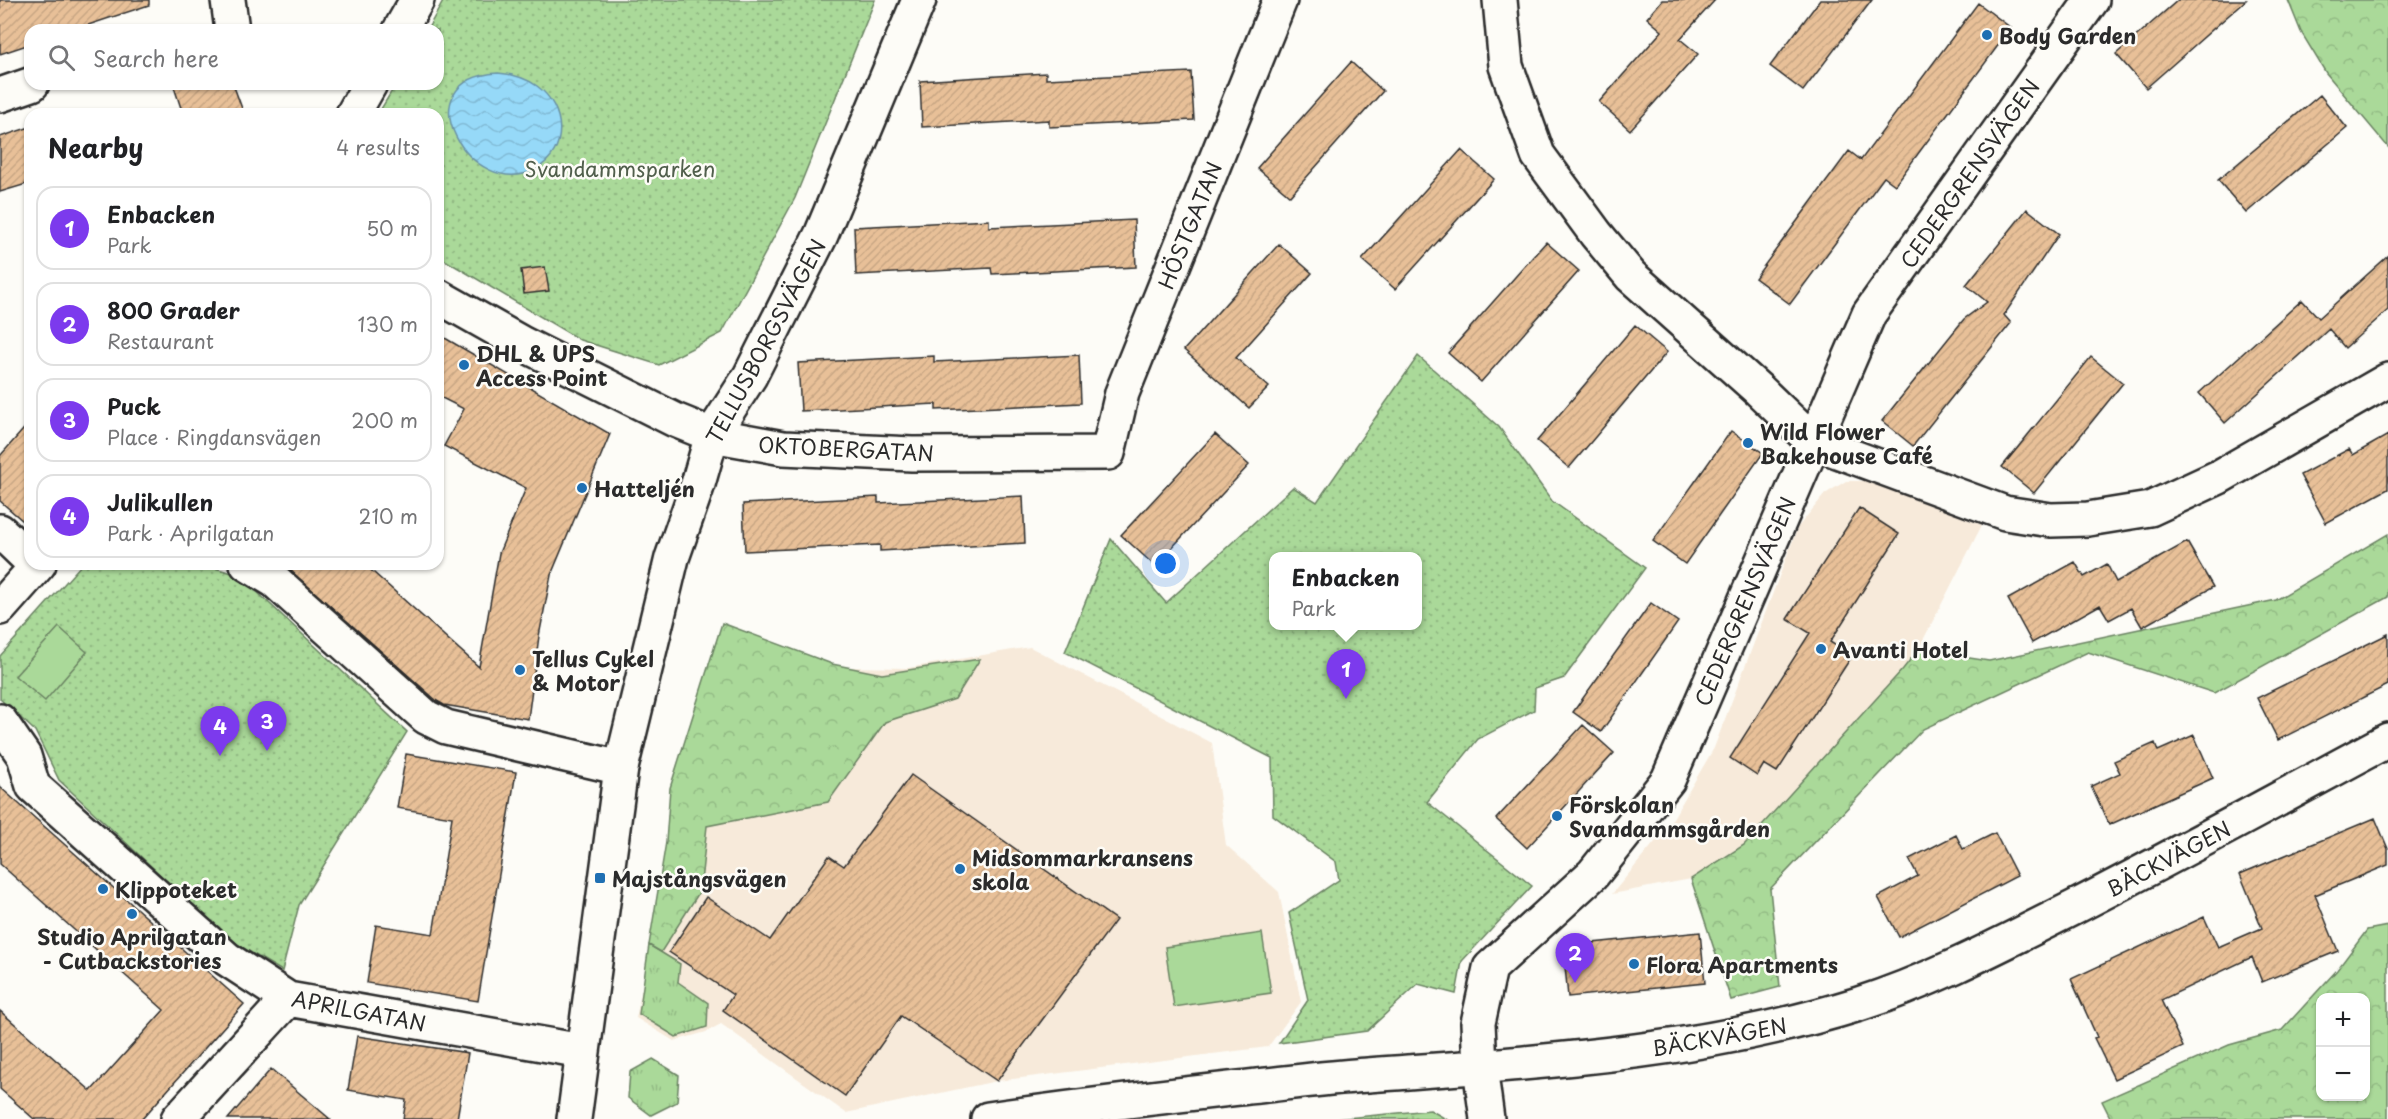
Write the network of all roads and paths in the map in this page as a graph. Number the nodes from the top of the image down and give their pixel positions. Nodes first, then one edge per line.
1 (228, 0) edge
2 (417, 0) edge
3 (919, 0) edge
4 (1280, 0) edge
5 (1500, 0) edge
6 (2084, 2) edge
7 (231, 24) edge
8 (403, 24) edge
9 (24, 87) edge
10 (367, 90) edge
11 (0, 95) edge
12 (356, 108) edge
13 (444, 299) edge
14 (2388, 380) edge
15 (712, 435) junction
16 (1813, 442) junction
17 (1108, 453) joint
18 (0, 531) edge
19 (24, 553) edge
20 (30, 570) edge
21 (258, 570) edge
22 (0, 608) edge
23 (0, 721) edge
24 (2388, 740) edge
25 (621, 768) junction
26 (288, 999) junction
27 (582, 1051) junction
28 (1480, 1067) junction
29 (178, 1119) edge
30 (574, 1119) edge
31 (988, 1119) edge
32 (1487, 1119) edge

1 - 7 street
2 - 8 street
3 - 15 street, TELLUSBORGSVÄGEN
4 - 17 street, HÖSTGATAN
5 - 16 street
6 - 16 street, CEDERGRENSVÄGEN
9 - 11 street
10 - 12 street
13 - 15 street, OKTOBERGATAN
14 - 16 street
15 - 17 street, OKTOBERGATAN
15 - 25 street, TELLUSBORGSVÄGEN
16 - 28 street, CEDERGRENSVÄGEN
18 - 19 street
20 - 22 street
21 - 25 street
23 - 26 street, APRILGATAN
24 - 28 street, BÄCKVÄGEN
25 - 27 street, TELLUSBORGSVÄGEN
26 - 27 street, APRILGATAN
26 - 29 street
27 - 30 street, TELLUSBORGSVÄGEN
28 - 31 street, BÄCKVÄGEN
28 - 32 street, CEDERGRENSVÄGEN

